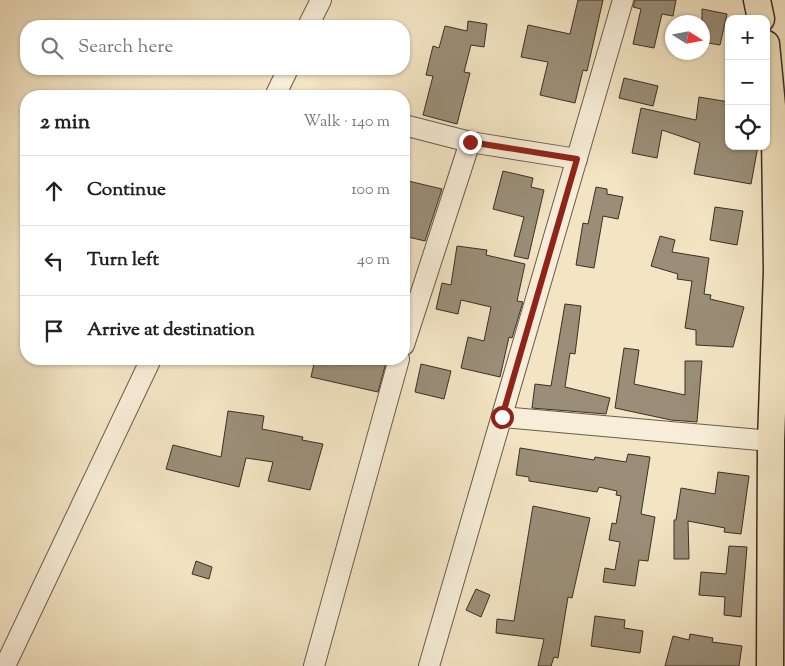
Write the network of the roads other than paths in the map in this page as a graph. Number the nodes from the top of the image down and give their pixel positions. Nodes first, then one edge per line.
1 (320, 0) edge
2 (623, 0) edge
3 (757, 0) edge
4 (760, 15) edge
5 (311, 20) edge
6 (768, 60) edge
7 (286, 75) edge
8 (282, 90) edge
9 (410, 127) edge
10 (470, 142) junction
11 (577, 159) junction
12 (781, 270) edge
13 (410, 326) edge
14 (147, 365) edge
15 (397, 365) edge
16 (502, 417) junction
17 (771, 441) junction
18 (5, 666) edge
19 (314, 666) edge
20 (429, 666) edge
21 (770, 666) edge

1 - 5 street
2 - 11 street
3 - 4 main road
6 - 12 main road
7 - 8 street
9 - 10 street
10 - 11 street
10 - 13 street
11 - 16 street
12 - 17 main road
14 - 18 street
15 - 19 street
16 - 17 street
16 - 20 street
17 - 21 main road

